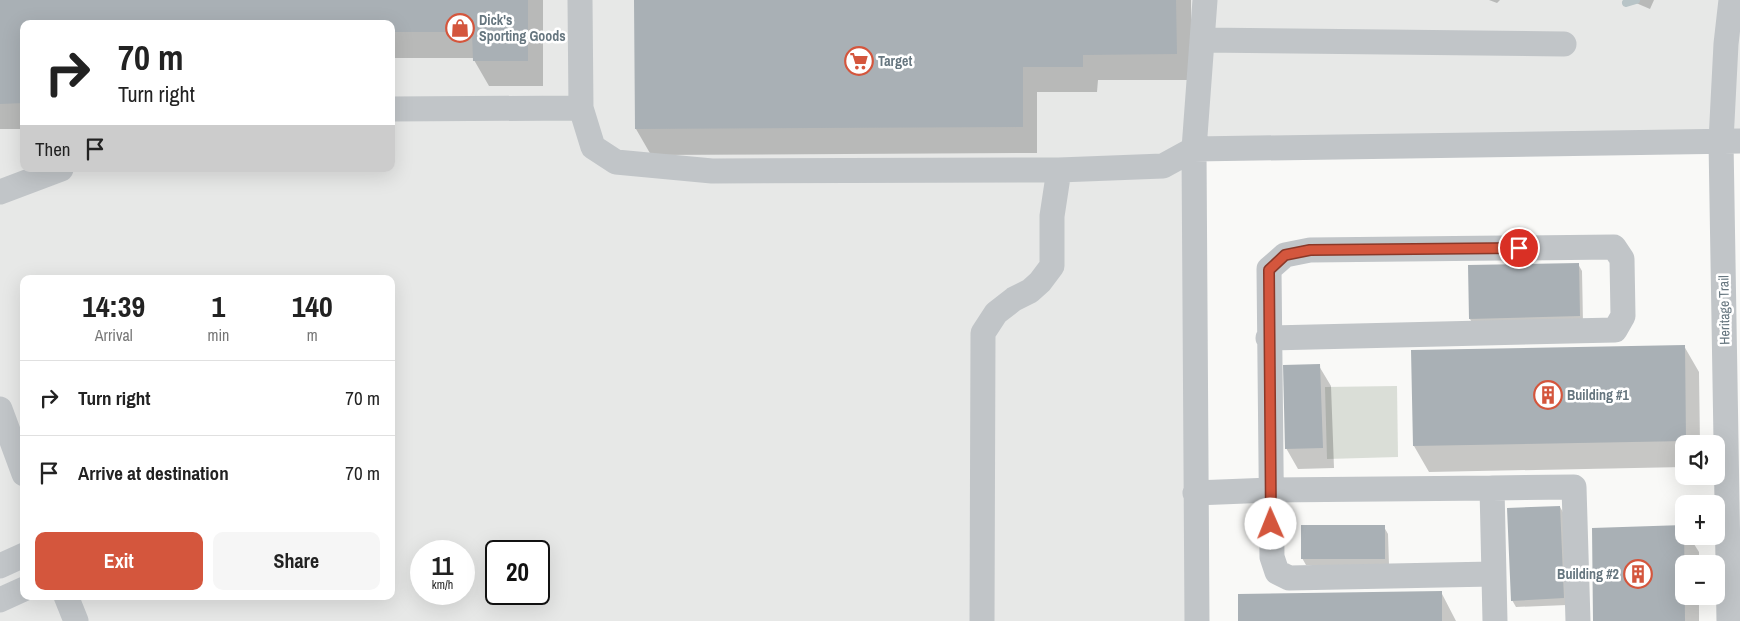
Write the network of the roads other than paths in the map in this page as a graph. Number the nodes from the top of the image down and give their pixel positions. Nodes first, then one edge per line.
1 (580, 0) edge
2 (1205, 0) edge
3 (1731, 0) edge
4 (1202, 40) junction
5 (1564, 44) dead end
6 (581, 108) junction
7 (395, 109) edge
8 (1731, 141) edge
9 (1194, 149) junction
10 (1059, 170) junction
11 (53, 172) edge
12 (0, 192) edge
13 (1268, 338) junction
14 (0, 409) edge
15 (20, 463) edge
16 (1492, 488) junction
17 (1270, 490) junction
18 (1196, 493) junction
19 (20, 556) edge
20 (0, 566) edge
21 (1493, 574) junction
22 (20, 592) edge
23 (0, 600) edge
24 (68, 600) edge
25 (76, 621) edge
26 (982, 621) edge
27 (1197, 621) edge
28 (1494, 621) edge
29 (1578, 621) edge
30 (1729, 621) edge

1 - 6 street
2 - 4 street
3 - 8 street, Heritage Trail
4 - 5 street
4 - 9 street
6 - 7 street
6 - 10 street
8 - 9 street
8 - 30 street, Heritage Trail
9 - 10 street
9 - 18 street
10 - 26 street
11 - 12 street
13 - 13 street
13 - 17 street
14 - 15 street
16 - 17 street
16 - 21 street
16 - 29 street
17 - 18 street
17 - 21 street
18 - 27 street
19 - 20 street
21 - 28 street
22 - 23 street
24 - 25 street

